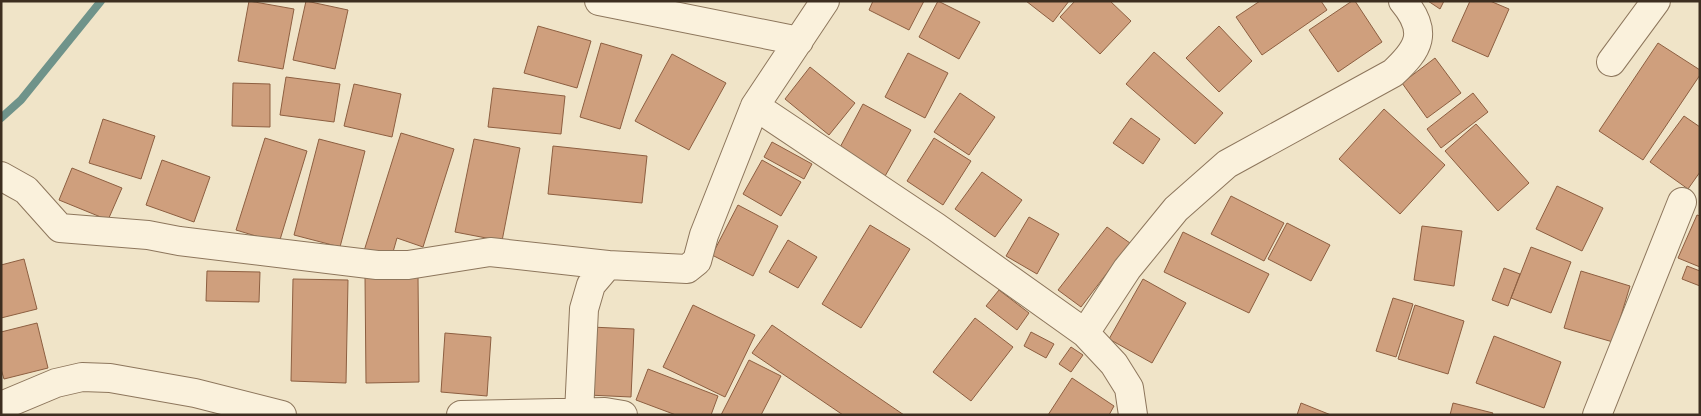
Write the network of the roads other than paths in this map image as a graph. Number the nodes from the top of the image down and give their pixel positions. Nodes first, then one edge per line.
1 (599, 1) edge
2 (825, 1) edge
3 (1403, 1) edge
4 (1656, 1) edge
5 (799, 41) junction
6 (1611, 62) dead end
7 (755, 106) junction
8 (1, 176) edge
9 (1682, 202) dead end
10 (608, 264) junction
11 (1085, 333) junction
12 (1, 406) edge
13 (579, 413) junction
14 (282, 415) edge
15 (461, 415) edge
16 (624, 415) edge
17 (1133, 415) edge
18 (1597, 415) edge

1 - 5 street
2 - 5 street
3 - 11 street
4 - 6 street
5 - 7 street
7 - 10 street
7 - 11 street
8 - 10 street
9 - 18 street
10 - 13 street
11 - 17 street
12 - 14 street
13 - 15 street
13 - 16 street

